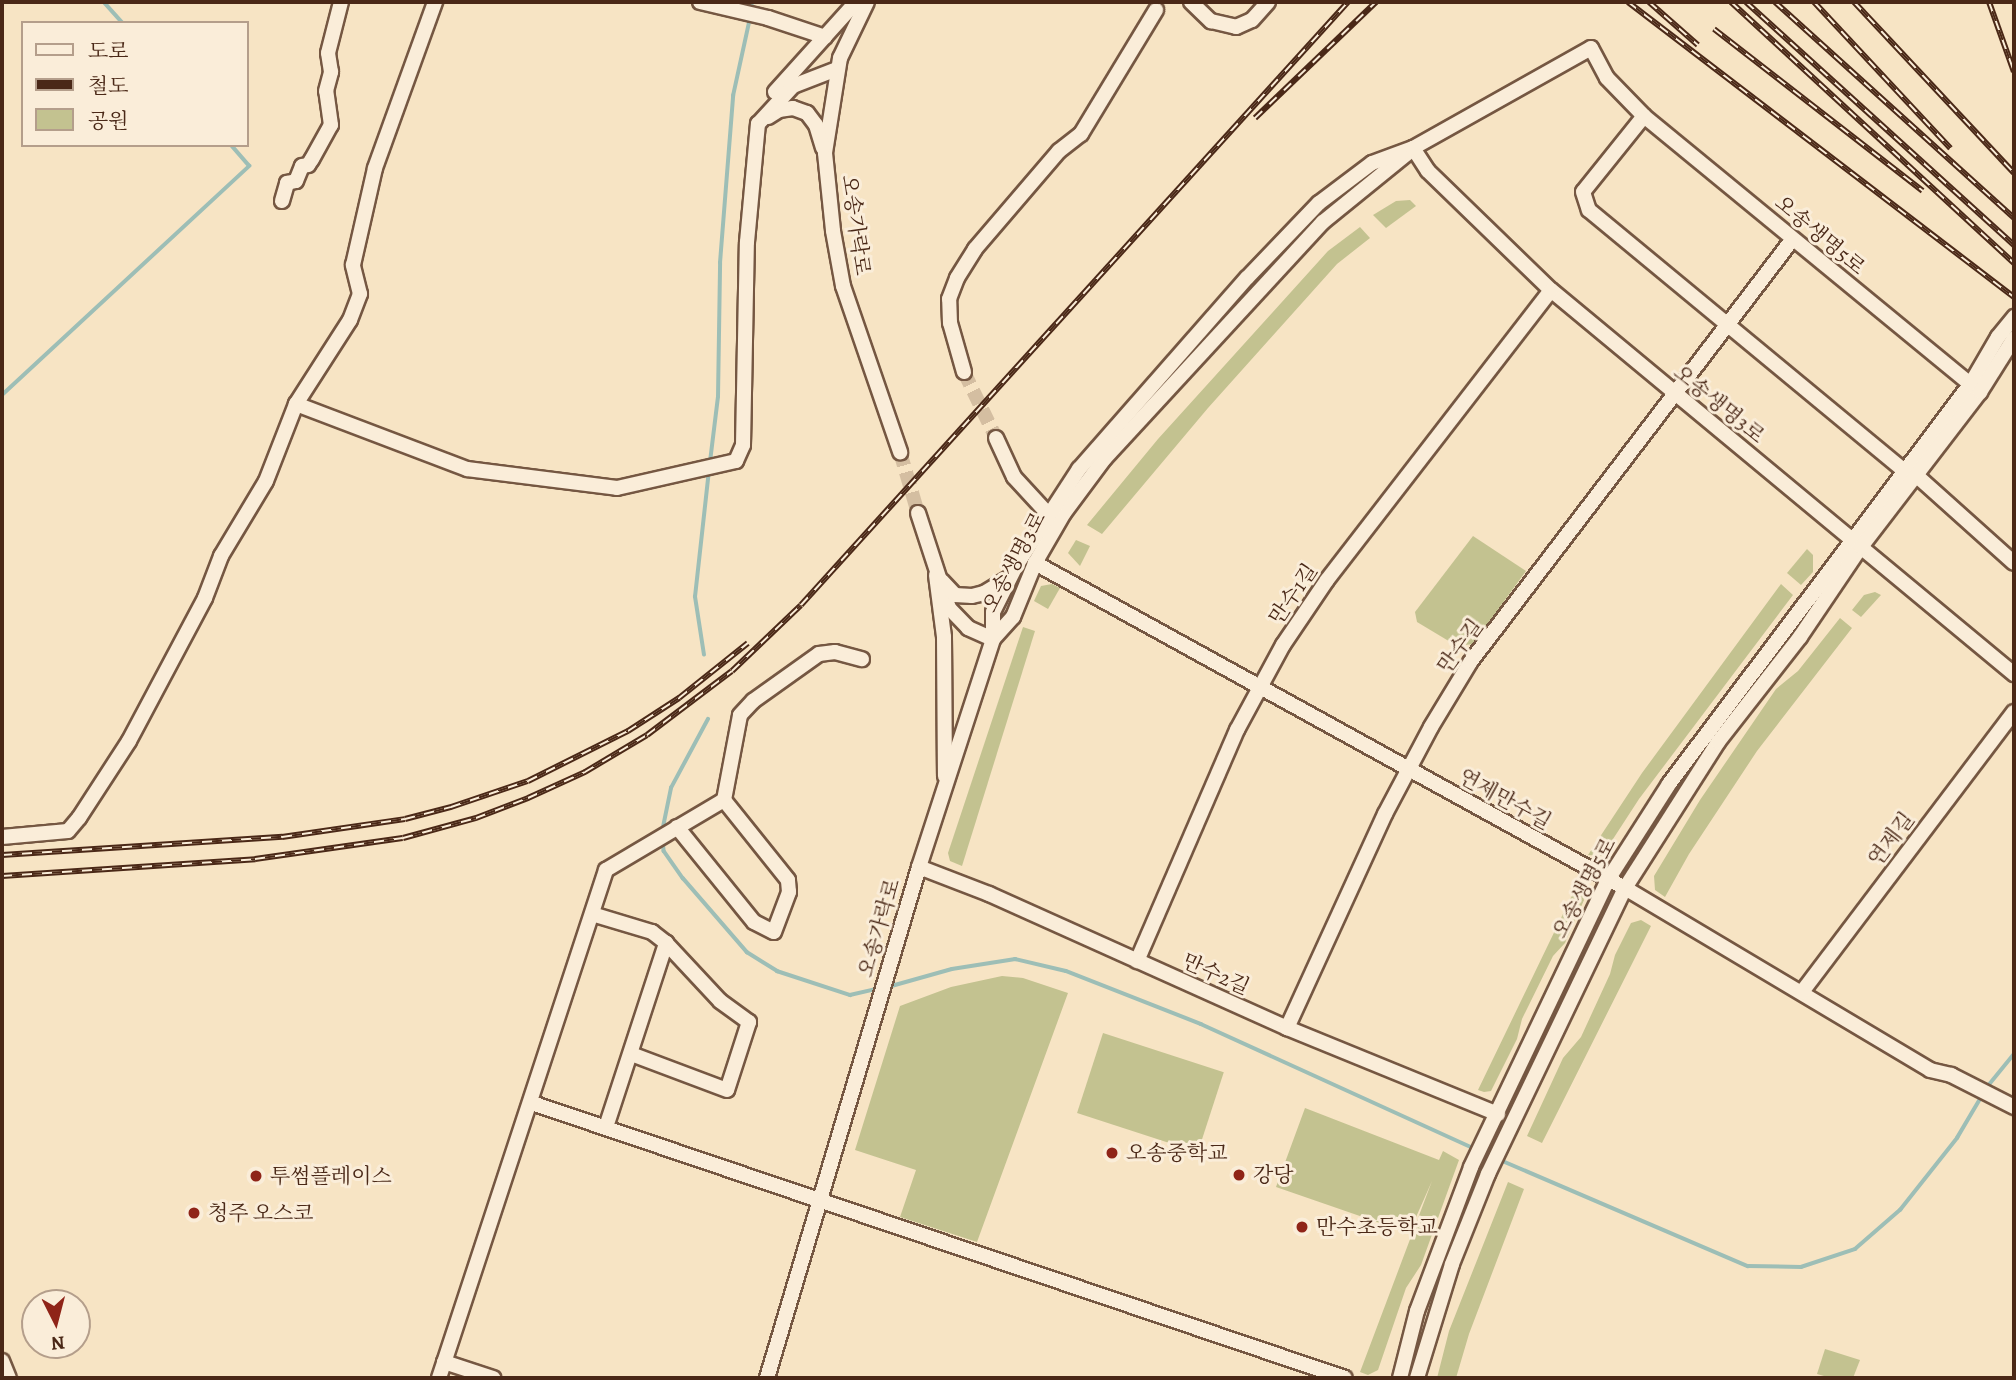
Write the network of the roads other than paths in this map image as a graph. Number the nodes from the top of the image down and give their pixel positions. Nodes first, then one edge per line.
1 (341, 2) edge
2 (435, 2) edge
3 (700, 2) edge
4 (856, 2) edge
5 (867, 2) edge
6 (1191, 2) edge
7 (1268, 2) edge
8 (1161, 5) edge
9 (825, 37) junction
10 (837, 69) junction
11 (1644, 116) junction
12 (758, 124) junction
13 (1413, 148) junction
14 (825, 153) junction
15 (282, 201) dead end
16 (1792, 240) junction
17 (1551, 290) junction
18 (2014, 317) edge
19 (1728, 324) junction
20 (2014, 338) edge
21 (964, 372) tunnel mouth
22 (1975, 389) junction
23 (1675, 395) junction
24 (296, 404) junction
25 (996, 438) tunnel mouth
26 (900, 452) tunnel mouth
27 (1911, 474) junction
28 (918, 513) tunnel mouth
29 (1048, 514) junction
30 (1856, 543) junction
31 (1035, 563) junction
32 (2014, 563) edge
33 (936, 575) junction
34 (1010, 577) junction
35 (993, 639) junction
36 (862, 659) dead end
37 (2014, 674) edge
38 (1261, 685) junction
39 (2014, 712) edge
40 (1408, 769) junction
41 (944, 792) junction
42 (724, 800) junction
43 (674, 829) junction
44 (2, 837) edge
45 (919, 867) junction
46 (1609, 878) junction
47 (1625, 888) junction
48 (592, 914) junction
49 (666, 943) junction
50 (1137, 961) junction
51 (1802, 992) junction
52 (1287, 1028) junction
53 (631, 1054) junction
54 (532, 1103) junction
55 (2013, 1107) edge
56 (1497, 1114) junction
57 (606, 1127) junction
58 (822, 1200) junction
59 (2, 1361) edge
60 (444, 1362) junction
61 (9, 1378) edge
62 (439, 1378) edge
63 (492, 1378) edge
64 (767, 1378) edge
65 (1345, 1378) edge
66 (1400, 1378) edge
67 (1417, 1378) edge

1 - 15 street
2 - 24 street
3 - 9 street
4 - 9 street
5 - 10 street, 오송가락로
6 - 7 street
8 - 21 street
9 - 12 street
10 - 12 street
10 - 14 street, 오송가락로
11 - 13 street, 오송생명5로
11 - 16 street, 오송생명5로
11 - 19 street
12 - 14 street
12 - 24 street
13 - 17 street, 오송생명3로
13 - 29 street, 오송생명3로
13 - 31 street, 오송생명3로
14 - 26 street, 오송가락로
16 - 19 street, 만수길
16 - 22 street, 오송생명5로
17 - 23 street, 오송생명3로
17 - 38 street, 만수1길
18 - 22 street
19 - 23 street, 만수길
19 - 27 street
20 - 22 street
22 - 27 street, 오송생명5로
23 - 30 street, 오송생명3로
23 - 40 street, 만수길
24 - 44 street
25 - 29 street
27 - 30 street, 오송생명5로
27 - 32 street
28 - 33 street
29 - 34 street, 오송생명3로
30 - 37 street, 오송생명3로
30 - 46 street, 오송생명5로
30 - 47 street, 오송생명5로
31 - 35 street, 오송생명3로
31 - 38 street, 연제만수길
33 - 34 street
33 - 35 street
33 - 41 street
34 - 35 street, 오송생명3로
35 - 41 street, 오송가락로
36 - 42 street
38 - 40 street, 연제만수길
38 - 50 street, 만수1길
39 - 51 street, 연제길
40 - 46 street, 연제만수길
40 - 52 street, 만수길
41 - 45 street, 오송가락로
42 - 43 street
42 - 43 street
43 - 48 street
45 - 50 street, 만수2길
45 - 58 street, 오송가락로
46 - 47 street, 연제만수길
46 - 56 street, 오송생명5로
47 - 51 street, 연제만수길
47 - 67 street, 오송생명5로
48 - 49 street
48 - 54 street
49 - 53 street
49 - 53 street
50 - 52 street, 만수2길
51 - 55 street, 연제만수길
52 - 56 street, 만수2길
53 - 57 street
54 - 57 street
54 - 60 street
56 - 66 street, 오송생명5로
57 - 58 street
58 - 64 street, 오송가락로
58 - 65 street
59 - 61 street
60 - 62 street
60 - 63 street

